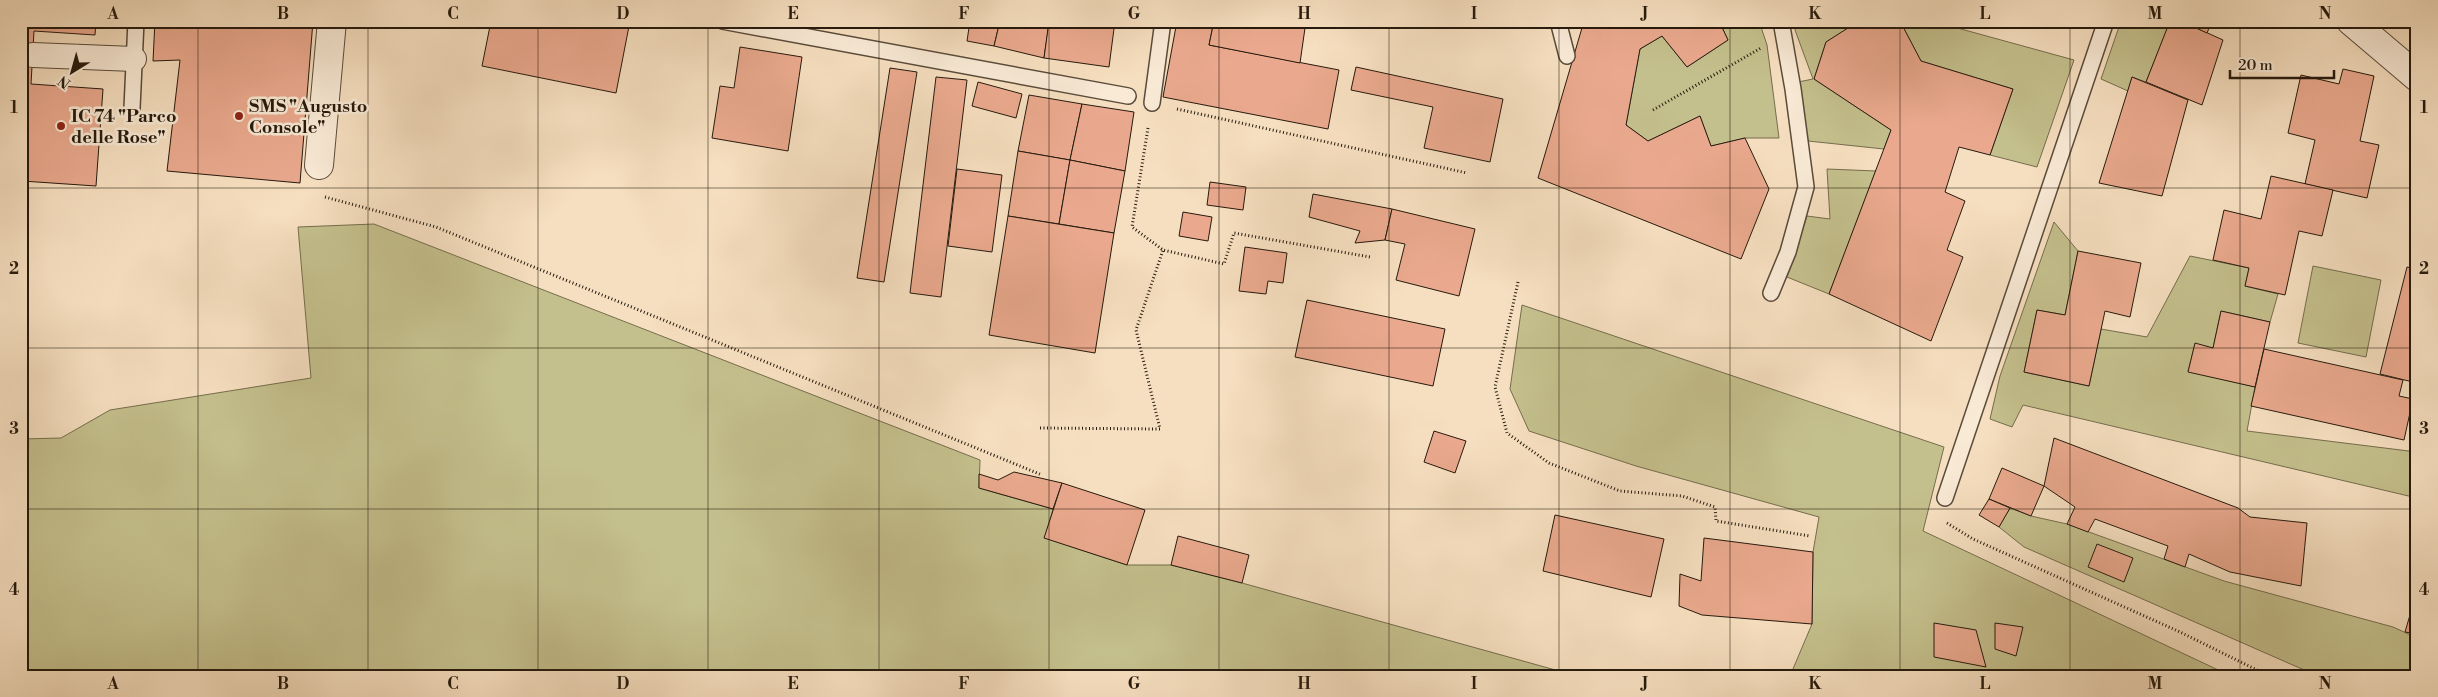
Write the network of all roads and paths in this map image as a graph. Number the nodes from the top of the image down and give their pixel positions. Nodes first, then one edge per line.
1 (136, 21) edge
2 (332, 21) edge
3 (722, 21) edge
4 (1163, 21) edge
5 (1558, 21) edge
6 (1774, 21) edge
7 (1817, 21) edge
8 (2106, 21) edge
9 (2351, 21) edge
10 (1782, 28) edge
11 (33, 54) dead end
12 (1567, 56) dead end
13 (134, 59) junction
14 (2417, 76) edge
15 (1128, 96) dead end
16 (1152, 103) junction
17 (132, 108) dead end
18 (1653, 110) dead end
19 (320, 165) joint
20 (1467, 173) dead end
21 (1164, 250) junction
22 (1370, 257) dead end
23 (1518, 282) dead end
24 (1771, 292) dead end
25 (1040, 428) dead end
26 (1042, 475) dead end
27 (1945, 498) joint
28 (1810, 536) dead end
29 (2269, 676) edge

1 - 13 lane
2 - 19 street
3 - 15 lane
4 - 16 lane
5 - 12 lane
6 - 10 lane
7 - 10 path
8 - 27 lane
9 - 14 street
10 - 18 path
10 - 24 lane
11 - 13 street
13 - 17 lane
16 - 20 path
16 - 21 path
19 - 26 path
21 - 22 path
21 - 25 path
23 - 28 path
27 - 29 path

